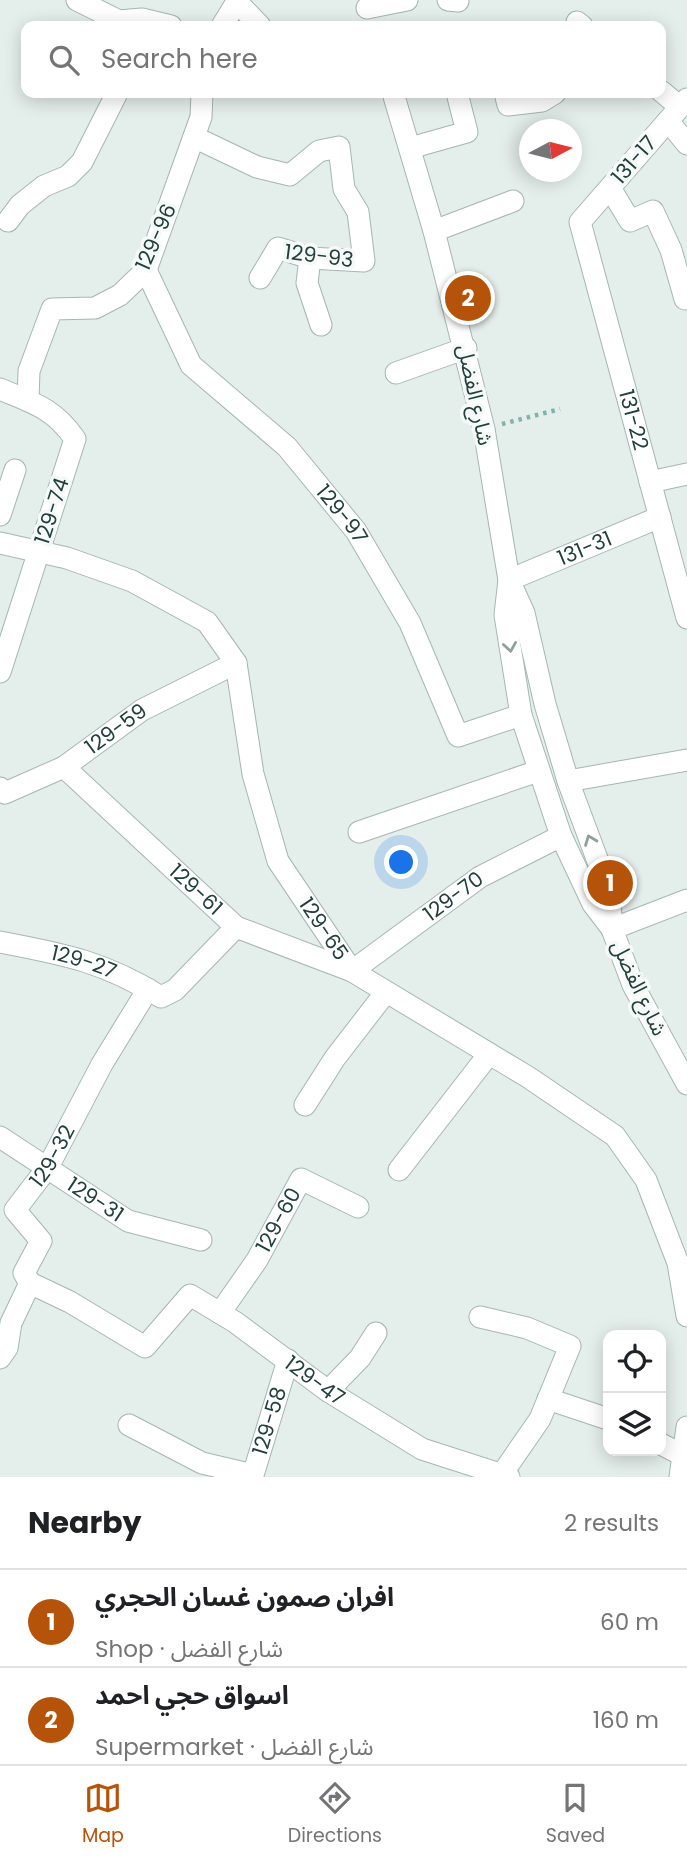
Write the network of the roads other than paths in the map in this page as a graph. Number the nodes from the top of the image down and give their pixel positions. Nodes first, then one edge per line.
1 (77, 0) edge
2 (407, 0) edge
3 (237, 1) edge
4 (368, 12) edge
5 (119, 21) edge
6 (119, 21) edge
7 (150, 21) edge
8 (225, 21) edge
9 (255, 21) edge
10 (114, 98) edge
11 (202, 98) edge
12 (395, 98) edge
13 (458, 98) edge
14 (506, 98) edge
15 (547, 98) edge
16 (678, 109) edge
17 (194, 137) junction
18 (687, 144) edge
19 (410, 148) junction
20 (610, 188) junction
21 (513, 201) dead end
22 (8, 221) dead end
23 (580, 222) joint
24 (434, 231) junction
25 (310, 258) junction
26 (146, 270) junction
27 (260, 278) dead end
28 (685, 299) dead end
29 (321, 326) dead end
30 (466, 348) junction
31 (396, 373) dead end
32 (0, 389) edge
33 (28, 400) junction
34 (15, 470) dead end
35 (687, 474) edge
36 (650, 482) junction
37 (0, 515) edge
38 (660, 517) junction
39 (0, 543) edge
40 (678, 549) edge
41 (39, 551) junction
42 (509, 580) junction
43 (687, 618) edge
44 (236, 663) junction
45 (0, 672) edge
46 (521, 715) junction
47 (687, 760) edge
48 (65, 767) junction
49 (538, 771) junction
50 (568, 782) junction
51 (0, 788) edge
52 (359, 832) dead end
53 (561, 836) junction
54 (687, 901) edge
55 (236, 927) junction
56 (612, 929) junction
57 (0, 942) edge
58 (352, 971) junction
59 (386, 992) junction
60 (154, 993) junction
61 (489, 1054) junction
62 (680, 1056) edge
63 (687, 1084) edge
64 (305, 1105) dead end
65 (0, 1137) edge
66 (48, 1167) junction
67 (399, 1170) dead end
68 (358, 1207) dead end
69 (201, 1240) dead end
70 (30, 1283) junction
71 (220, 1313) junction
72 (687, 1316) edge
73 (480, 1317) dead end
74 (376, 1333) dead end
75 (0, 1358) edge
76 (288, 1360) junction
77 (328, 1391) junction
78 (548, 1399) junction
79 (603, 1417) edge
80 (129, 1425) dead end
81 (687, 1427) edge
82 (666, 1449) edge
83 (682, 1466) edge
84 (506, 1475) edge

1 - 6 street
2 - 4 street
3 - 8 street
3 - 9 street
5 - 7 street
10 - 22 street
11 - 17 street, 129-96
12 - 19 street, شارع الفضل
13 - 19 street
14 - 15 street
16 - 18 street
16 - 20 street, 131-17
17 - 25 street, 129-93
17 - 26 street, 129-96
19 - 24 street, شارع الفضل
20 - 23 street, 131-17
20 - 28 street
21 - 24 street
23 - 36 street, 131-22
24 - 30 street, شارع الفضل
25 - 27 street, 129-93
25 - 29 street
26 - 33 street, 129-96
26 - 46 street, 129-97
30 - 31 street
30 - 42 street, شارع الفضل
32 - 33 street, 129-74
33 - 41 street, 129-74
34 - 37 street
35 - 36 street
36 - 38 street, 131-22
38 - 40 street, 131-22
38 - 42 street, 131-31
39 - 41 street, 129-65
40 - 43 street, 131-22
41 - 44 street, 129-65
41 - 45 street, 129-74
42 -> 46 street, شارع الفضل
42 - 50 street, شارع الفضل
44 - 48 street, 129-59
44 - 58 street, 129-65
46 - 49 street, شارع الفضل
47 - 50 street
48 - 51 street, 129-59
48 - 55 street, 129-61
49 - 52 street
49 - 53 street, شارع الفضل
56 -> 50 street, شارع الفضل
53 - 56 street, شارع الفضل
53 - 58 street, 129-70
54 - 56 street
55 - 58 street, 129-61
55 - 60 street
56 - 62 street, شارع الفضل
57 - 60 street, 129-27
58 - 59 street, 129-65
59 - 61 street, 129-65
59 - 64 street
60 - 66 street, 129-32
61 - 67 street
61 - 72 street, 129-65
62 - 63 street, شارع الفضل
65 - 66 street, 129-31
66 - 69 street, 129-31
66 - 70 street, 129-32
68 - 71 street, 129-60
70 - 71 street, 129-47
70 - 75 street, 129-32
71 - 76 street, 129-47
73 - 78 street
74 - 77 street
76 - 77 street, 129-47
76 - 80 street, 129-58
77 - 84 street, 129-47
78 - 79 street
78 - 84 street
81 - 83 street
82 - 83 street

